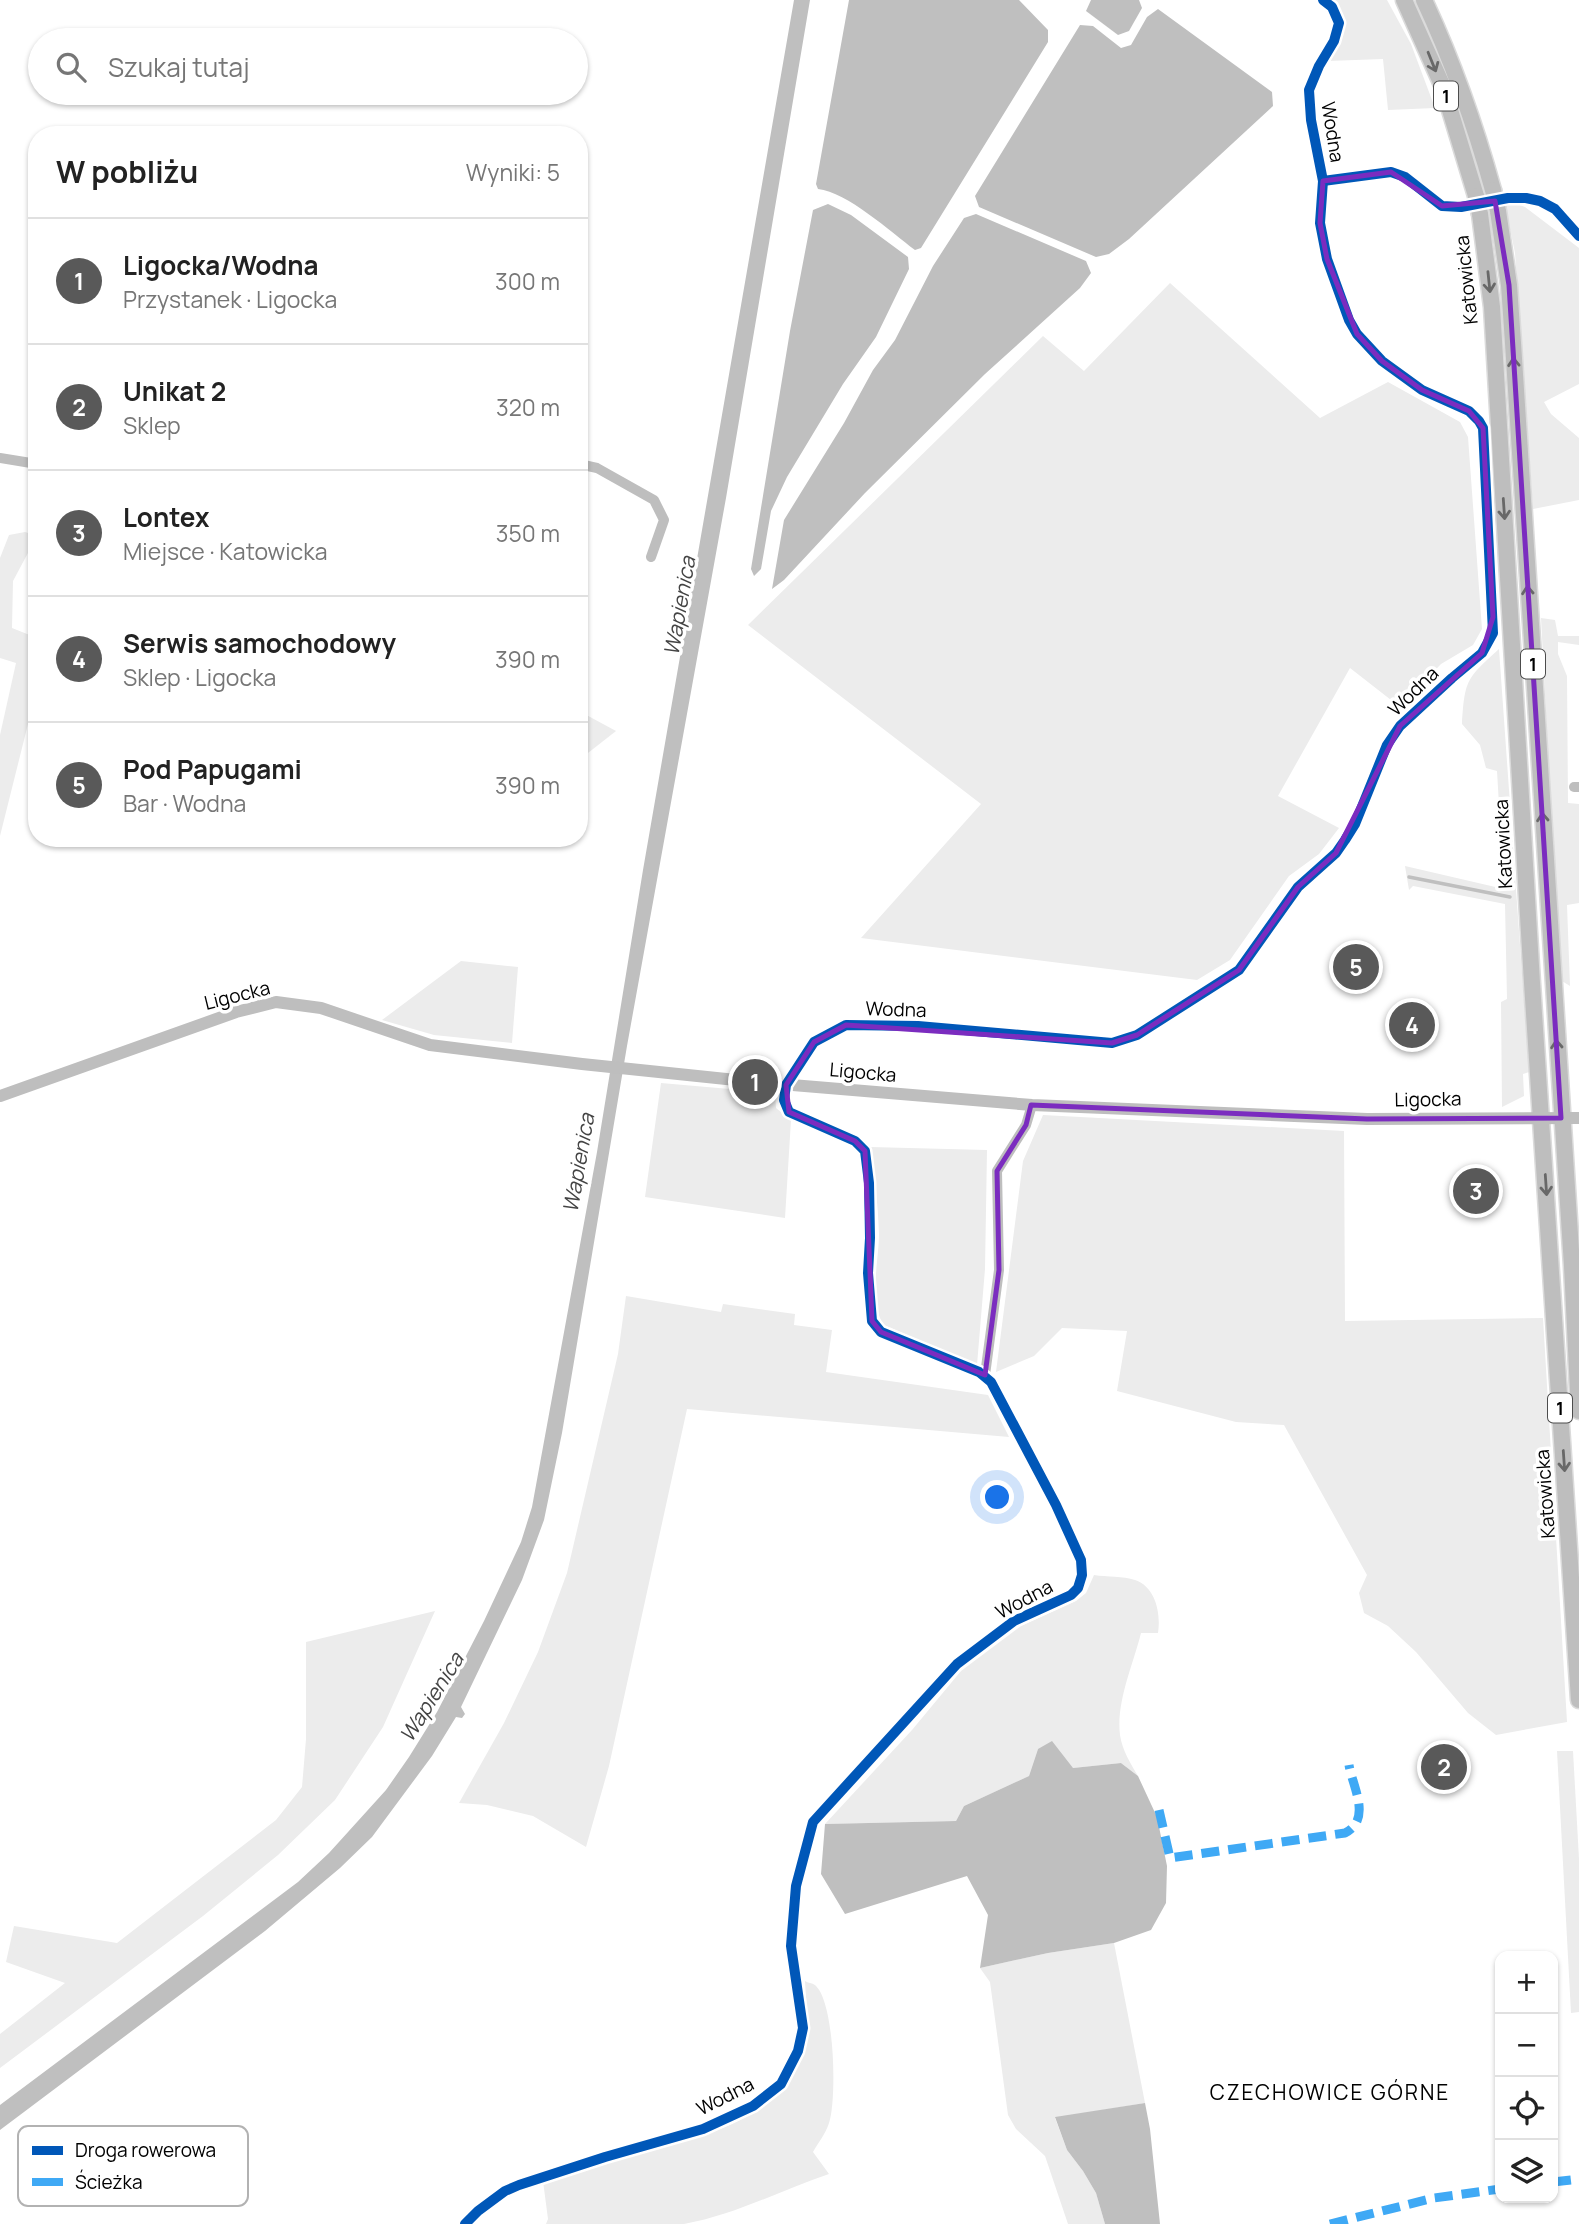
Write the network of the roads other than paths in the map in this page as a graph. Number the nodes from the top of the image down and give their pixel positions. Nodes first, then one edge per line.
1 (1323, 0) edge
2 (1404, 0) edge
3 (1424, 0) edge
4 (1323, 180) junction
5 (1579, 236) edge
6 (0, 458) edge
7 (28, 463) edge
8 (588, 466) edge
9 (651, 557) dead end
10 (786, 1085) junction
11 (0, 1096) edge
12 (1032, 1105) junction
13 (1541, 1117) junction
14 (1562, 1118) junction
15 (1579, 1118) edge
16 (985, 1375) junction
17 (1579, 1410) edge
18 (1579, 1699) edge
19 (465, 2224) edge

1 - 4 street, Wodna
2 -> 13 main road, Katowicka / 1, bridge
14 -> 3 main road, Katowicka / 1, bridge
4 - 5 street
4 - 10 street, Wodna
6 - 7 street
8 - 9 street
10 - 11 street, Ligocka
10 - 12 street, Ligocka
10 - 16 street
12 - 13 street, Ligocka
12 - 16 street
13 - 14 street, Ligocka
13 -> 18 main road, Katowicka / 1
14 - 15 street, Ligocka
14 - 17 main road, Katowicka / 1
16 - 19 street, Wodna

